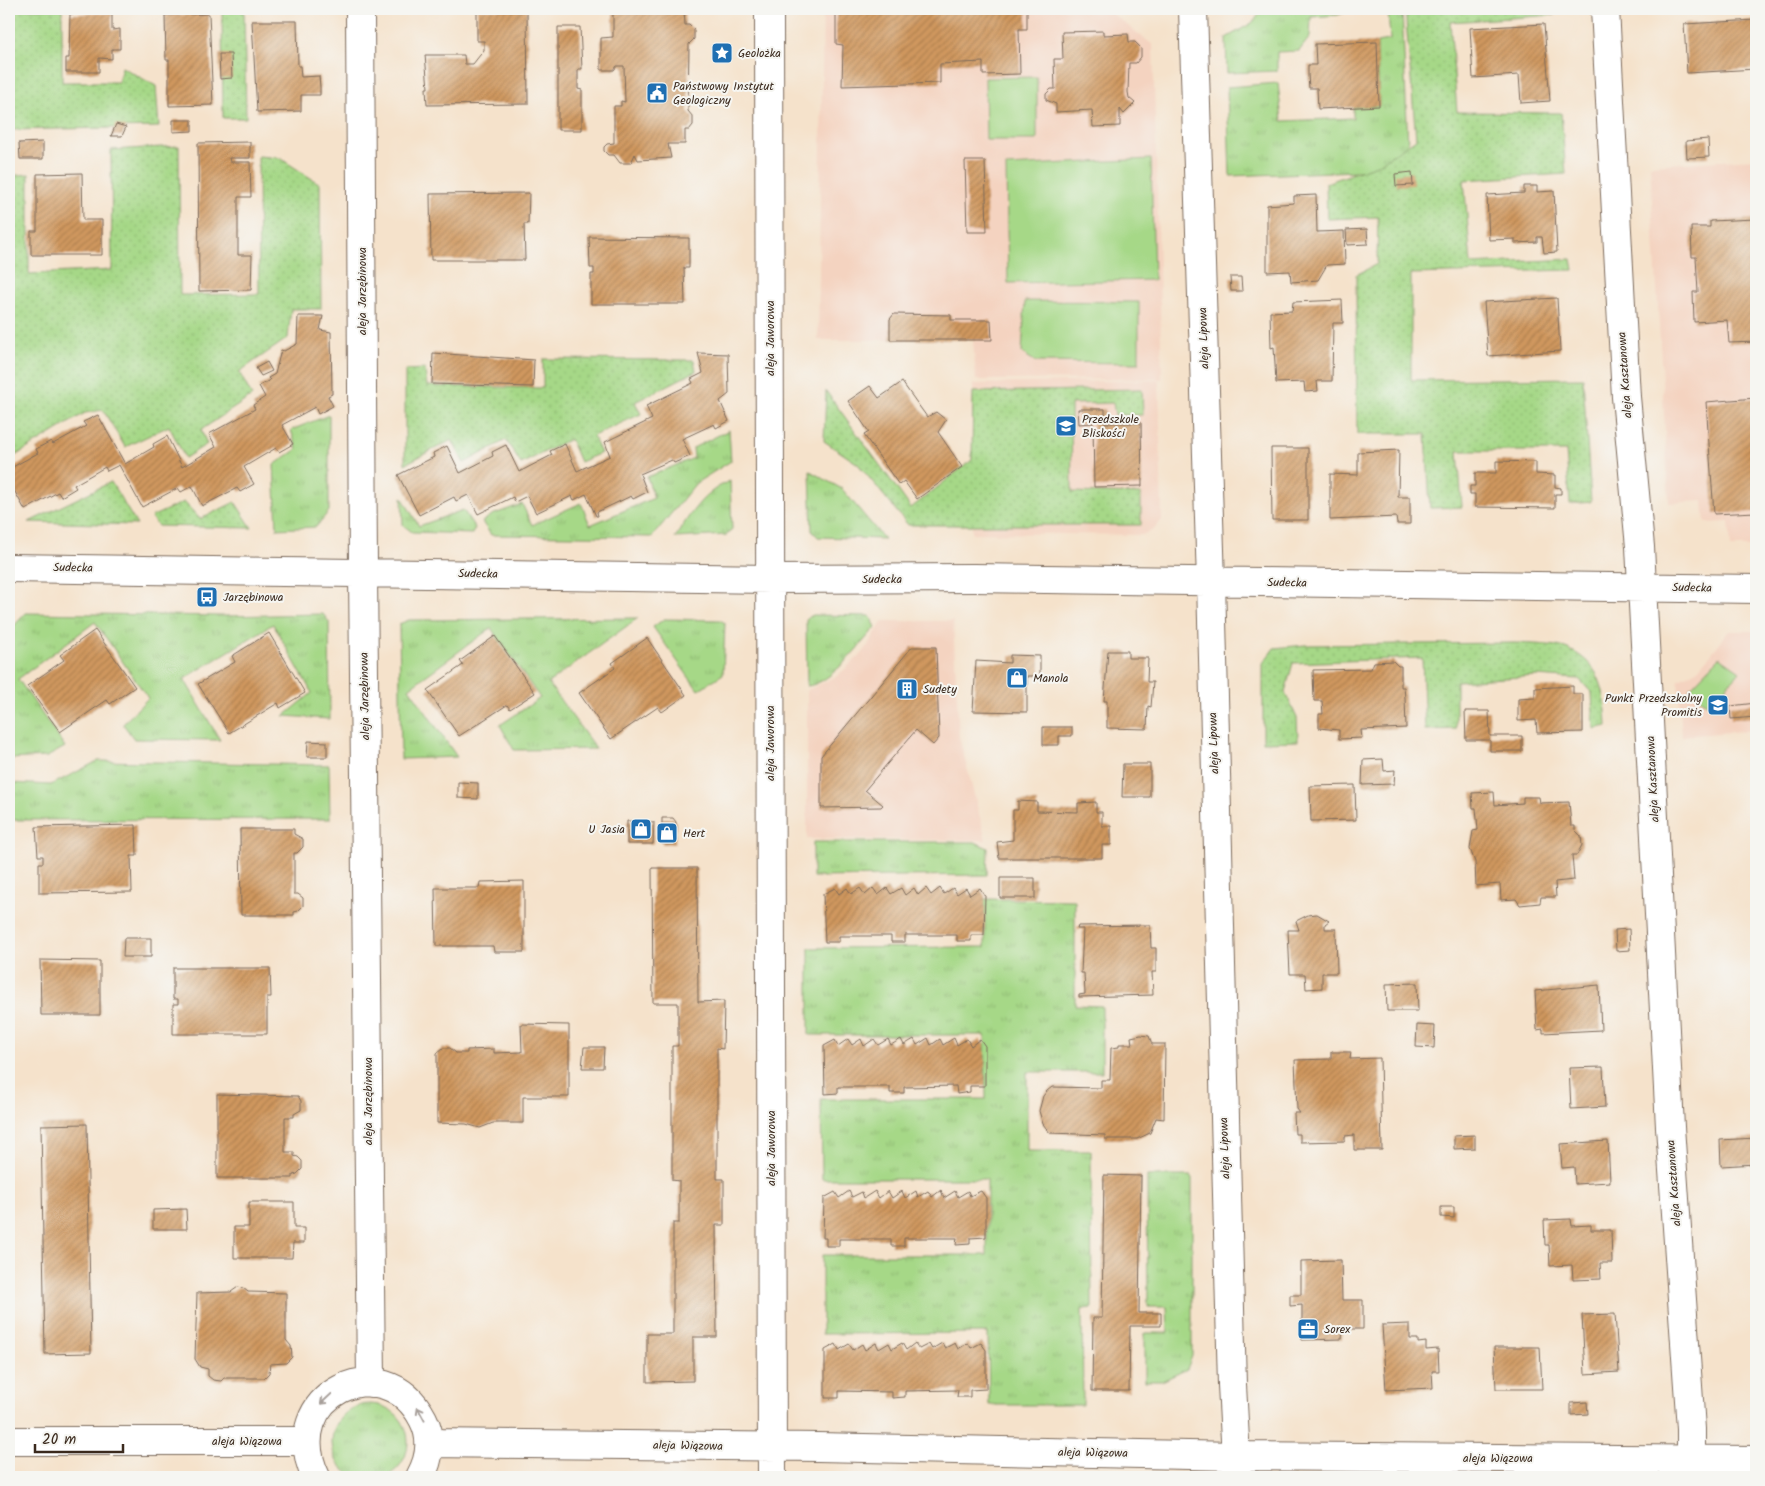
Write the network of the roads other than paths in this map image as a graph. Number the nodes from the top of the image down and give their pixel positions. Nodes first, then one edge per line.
1 (360, 9) edge
2 (769, 9) edge
3 (1193, 9) edge
4 (1605, 9) edge
5 (9, 568) edge
6 (363, 573) junction
7 (770, 579) junction
8 (1212, 582) junction
9 (1641, 587) junction
10 (1756, 589) edge
11 (371, 1383) junction
12 (9, 1441) edge
13 (306, 1441) junction
14 (430, 1443) junction
15 (772, 1446) junction
16 (1691, 1459) junction
17 (1756, 1460) edge
18 (1236, 1467) edge
19 (316, 1477) edge
20 (420, 1477) edge
21 (772, 1477) edge

1 - 6 street, aleja Jarzębinowa
2 - 7 street, aleja Jaworowa
3 - 8 street, aleja Lipowa
4 - 9 street, aleja Kasztanowa
5 - 6 street, Sudecka
6 - 7 street, Sudecka
6 - 11 street, aleja Jarzębinowa
7 - 8 street, Sudecka
7 - 15 street, aleja Jaworowa
8 - 9 street, Sudecka
8 - 18 street, aleja Lipowa
9 - 10 street, Sudecka
9 - 16 street, aleja Kasztanowa
11 -> 13 street
14 -> 11 street
12 - 13 street, aleja Wiązowa
13 - 19 street
14 - 15 street, aleja Wiązowa
14 - 20 street
15 - 18 street, aleja Wiązowa
15 - 21 street, aleja Jaworowa
16 - 17 street, aleja Wiązowa
16 - 18 street, aleja Wiązowa

